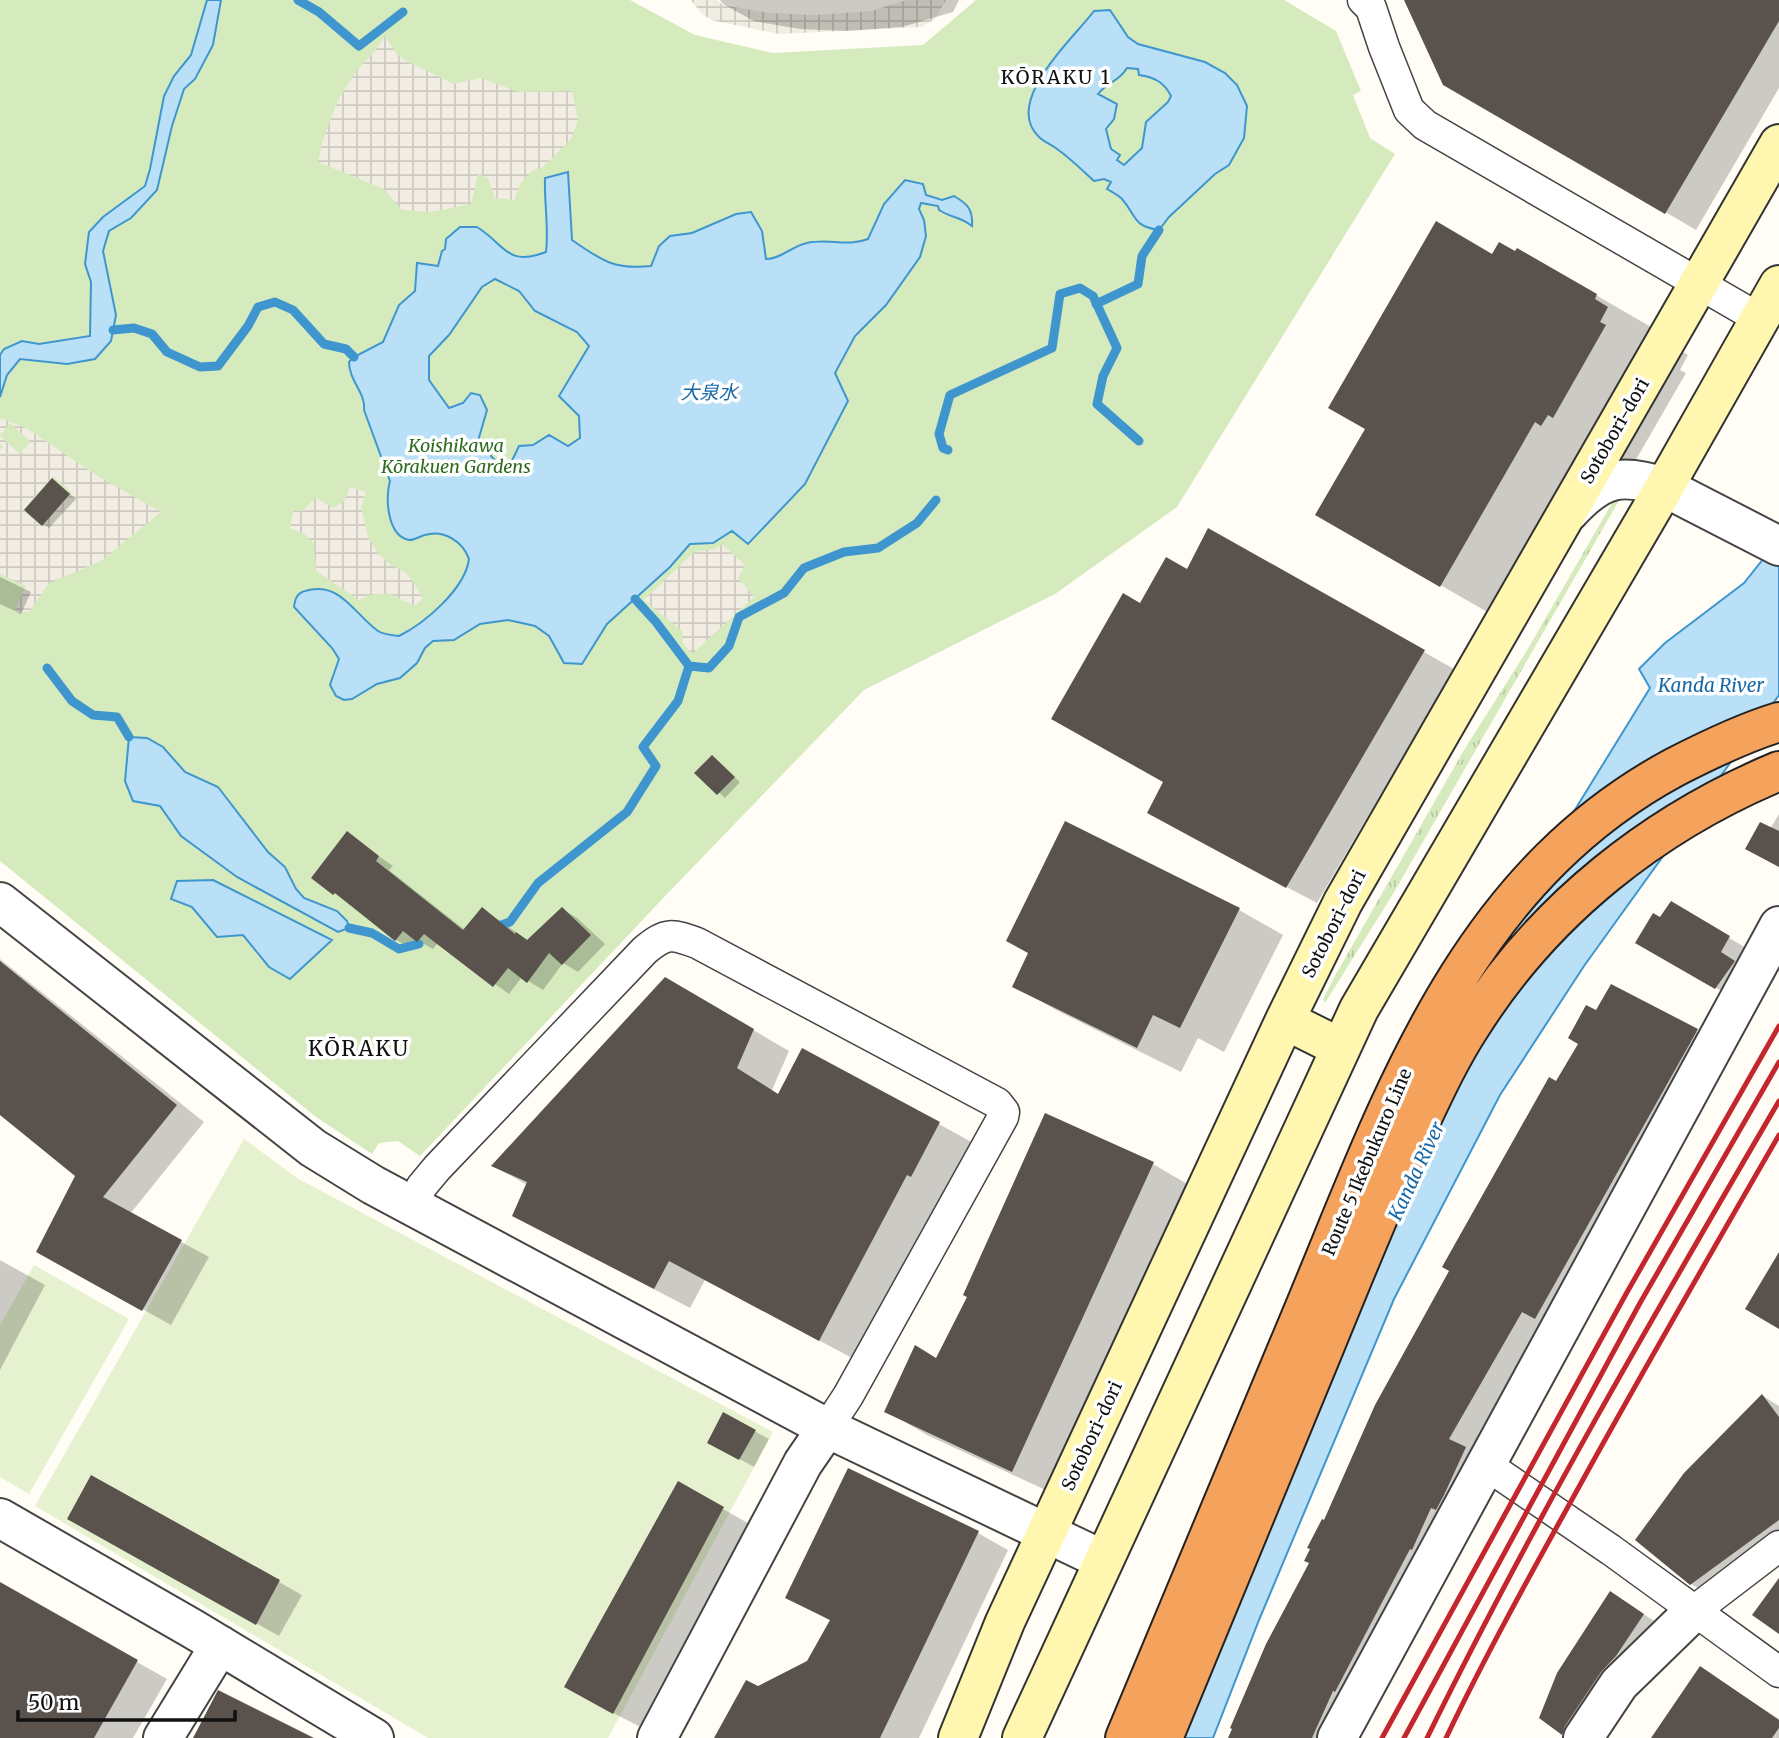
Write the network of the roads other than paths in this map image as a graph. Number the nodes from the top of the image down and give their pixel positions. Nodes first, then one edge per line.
1 (1363, 0) edge
2 (1779, 144) edge
3 (1699, 285) junction
4 (1779, 285) edge
5 (1760, 319) junction
6 (1664, 487) junction
7 (1569, 512) junction
8 (1771, 542) edge
9 (1779, 722) edge
10 (1779, 771) edge
11 (0, 902) edge
12 (1779, 926) edge
13 (1285, 1020) junction
14 (1341, 1048) junction
15 (411, 1207) junction
16 (827, 1428) junction
17 (1485, 1464) junction
18 (0, 1518) edge
19 (1046, 1533) junction
20 (1779, 1546) edge
21 (1103, 1560) junction
22 (1694, 1611) junction
23 (220, 1645) junction
24 (1779, 1672) edge
25 (163, 1738) edge
26 (374, 1738) edge
27 (657, 1738) edge
28 (958, 1738) edge
29 (1022, 1738) edge
30 (1125, 1738) edge
31 (1163, 1738) edge
32 (1337, 1738) edge
33 (1583, 1738) edge

1 - 3 street
2 - 3 main road, Sotobori-dori
3 - 5 street
3 - 7 main road, Sotobori-dori
4 - 5 main road
5 - 6 main road
6 - 7 street
6 - 8 street
6 - 14 main road
7 - 13 main road, Sotobori-dori
9 - 30 highway, Route 5 Ikebukuro Line
10 - 31 highway, Route 5 Ikebukuro Line
11 - 15 street
12 - 17 street
13 - 14 main road
13 - 19 main road, Sotobori-dori
14 - 21 main road
15 - 16 street
15 - 16 street
16 - 19 street
16 - 27 street
17 - 22 street
17 - 32 street
18 - 23 street
19 - 21 street
19 - 28 main road, Sotobori-dori
20 - 22 street
21 - 29 main road
22 - 24 street
22 - 33 street
23 - 25 street
23 - 26 street

